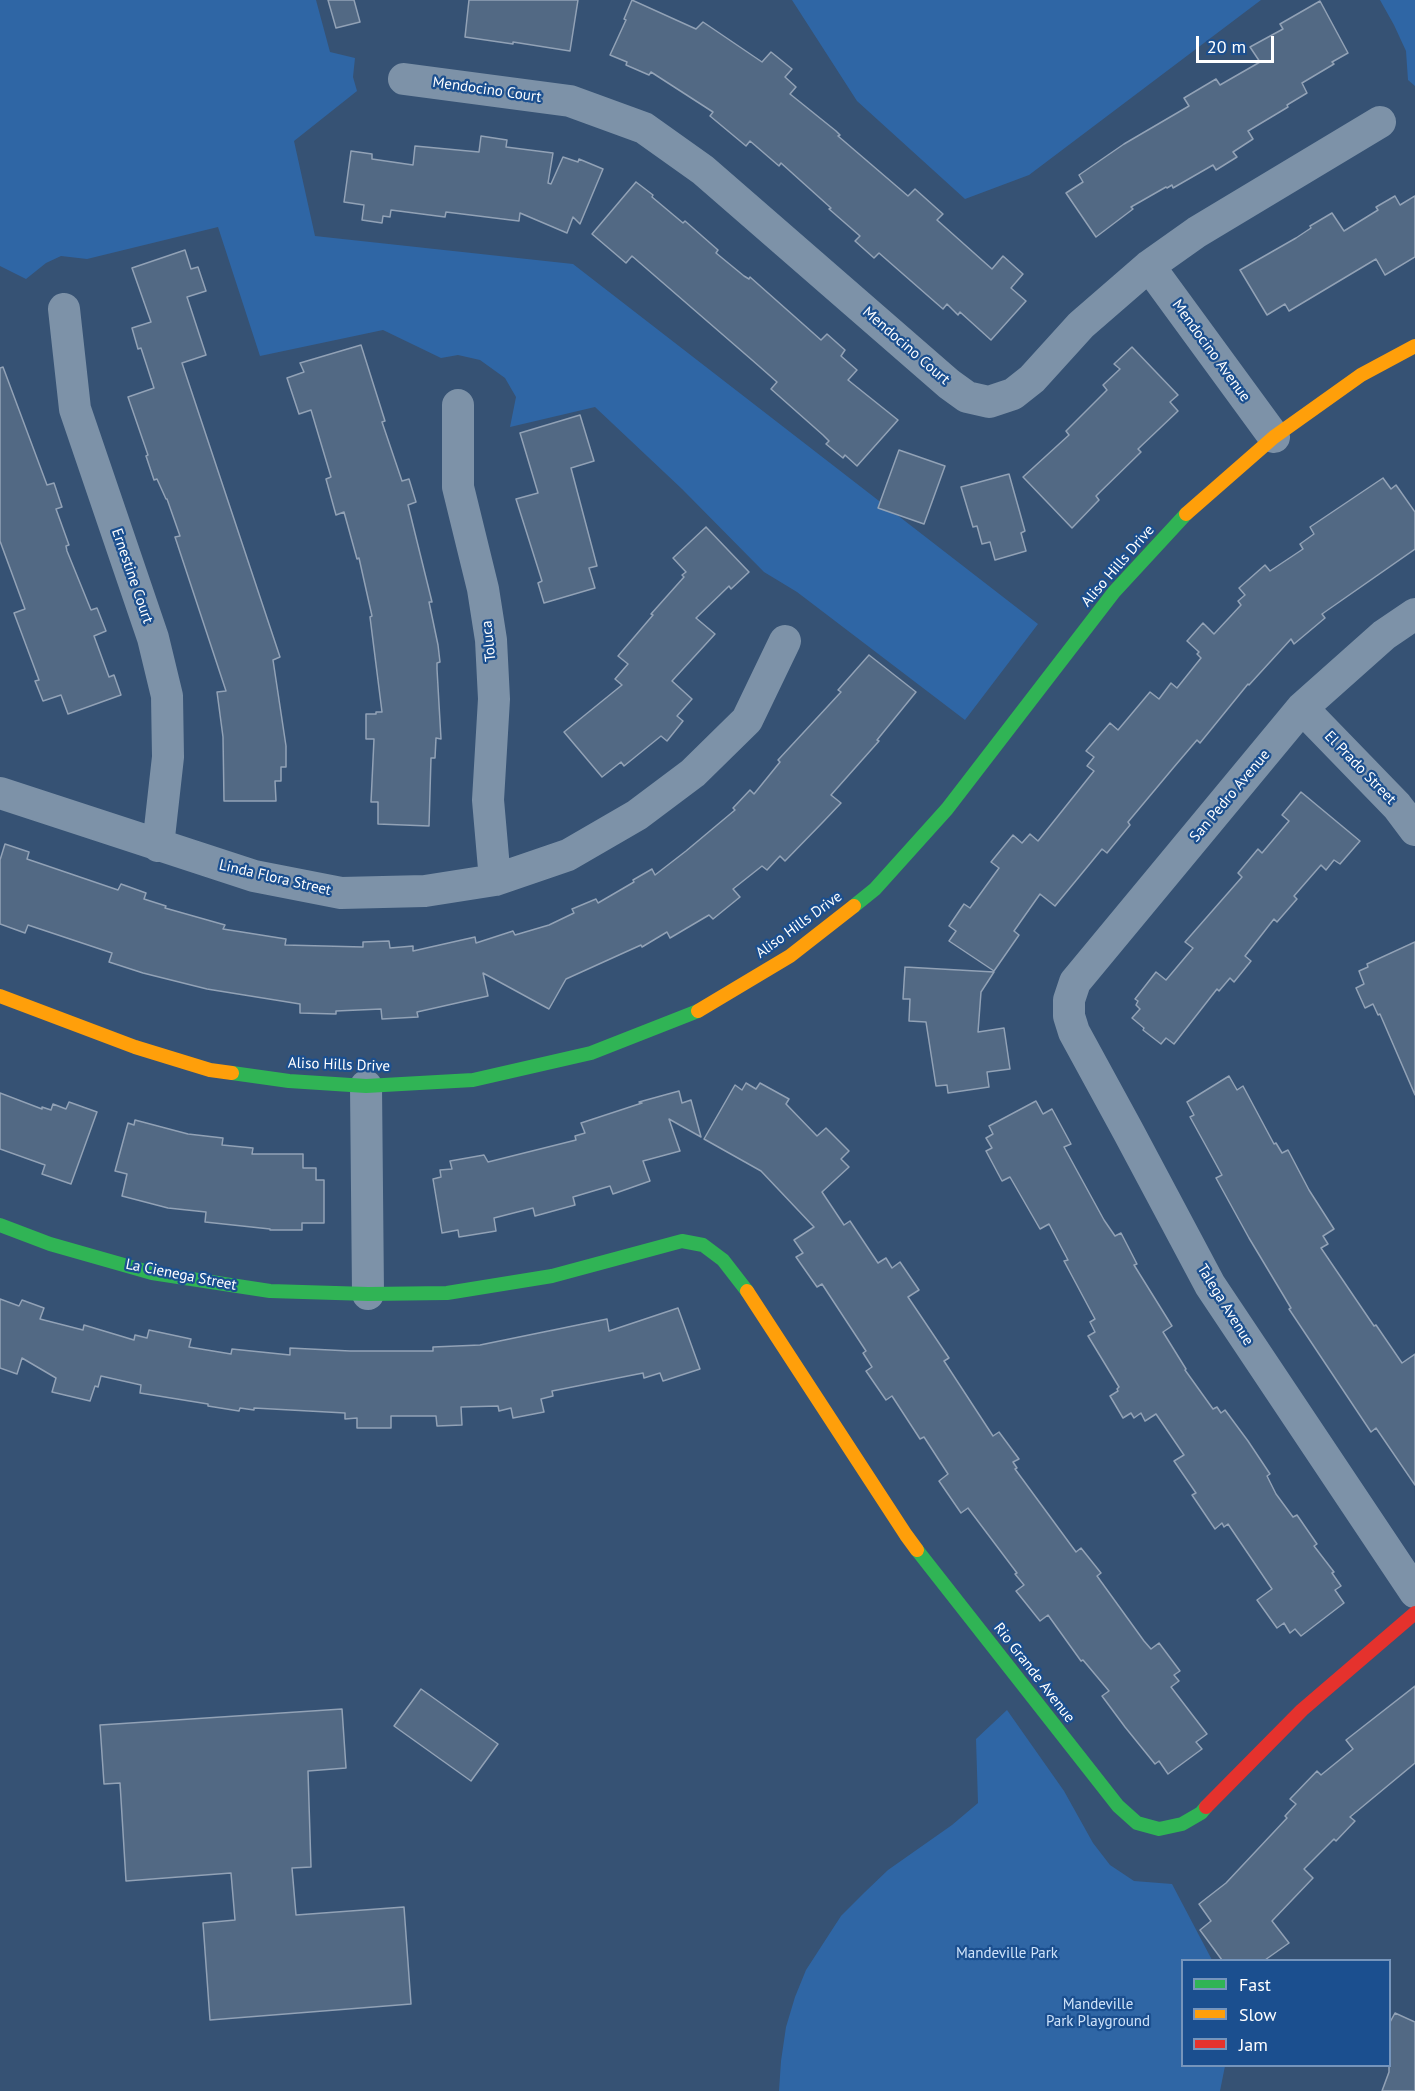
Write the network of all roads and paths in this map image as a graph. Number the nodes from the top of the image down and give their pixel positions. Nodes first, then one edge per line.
1 (404, 79) dead end
2 (1380, 122) dead end
3 (1149, 266) junction
4 (64, 309) dead end
5 (1415, 346) edge
6 (458, 405) dead end
7 (1274, 437) junction
8 (1415, 614) edge
9 (785, 641) dead end
10 (1302, 708) junction
11 (0, 793) edge
12 (1415, 830) edge
13 (158, 846) junction
14 (495, 879) junction
15 (0, 996) edge
16 (1069, 1000) joint
17 (366, 1086) junction
18 (0, 1226) edge
19 (703, 1245) joint
20 (368, 1294) junction
21 (1415, 1592) edge
22 (1415, 1613) edge

1 - 3 street, Mendocino Court
2 - 3 street, Mendocino Court
3 - 7 street, Mendocino Avenue
4 - 13 street, Ernestine Court
5 - 7 street, Aliso Hills Drive
6 - 14 street, Toluca
7 - 17 street, Aliso Hills Drive
8 - 10 street, San Pedro Avenue
9 - 14 street, Linda Flora Street
10 - 12 street, El Prado Street
10 - 16 street, San Pedro Avenue
11 - 13 street, Linda Flora Street
13 - 14 street, Linda Flora Street
15 - 17 street, Aliso Hills Drive
16 - 21 street, Talega Avenue
17 - 20 street
18 - 20 street, La Cienega Street
19 - 20 street, La Cienega Street
19 - 22 street, Rio Grande Avenue

